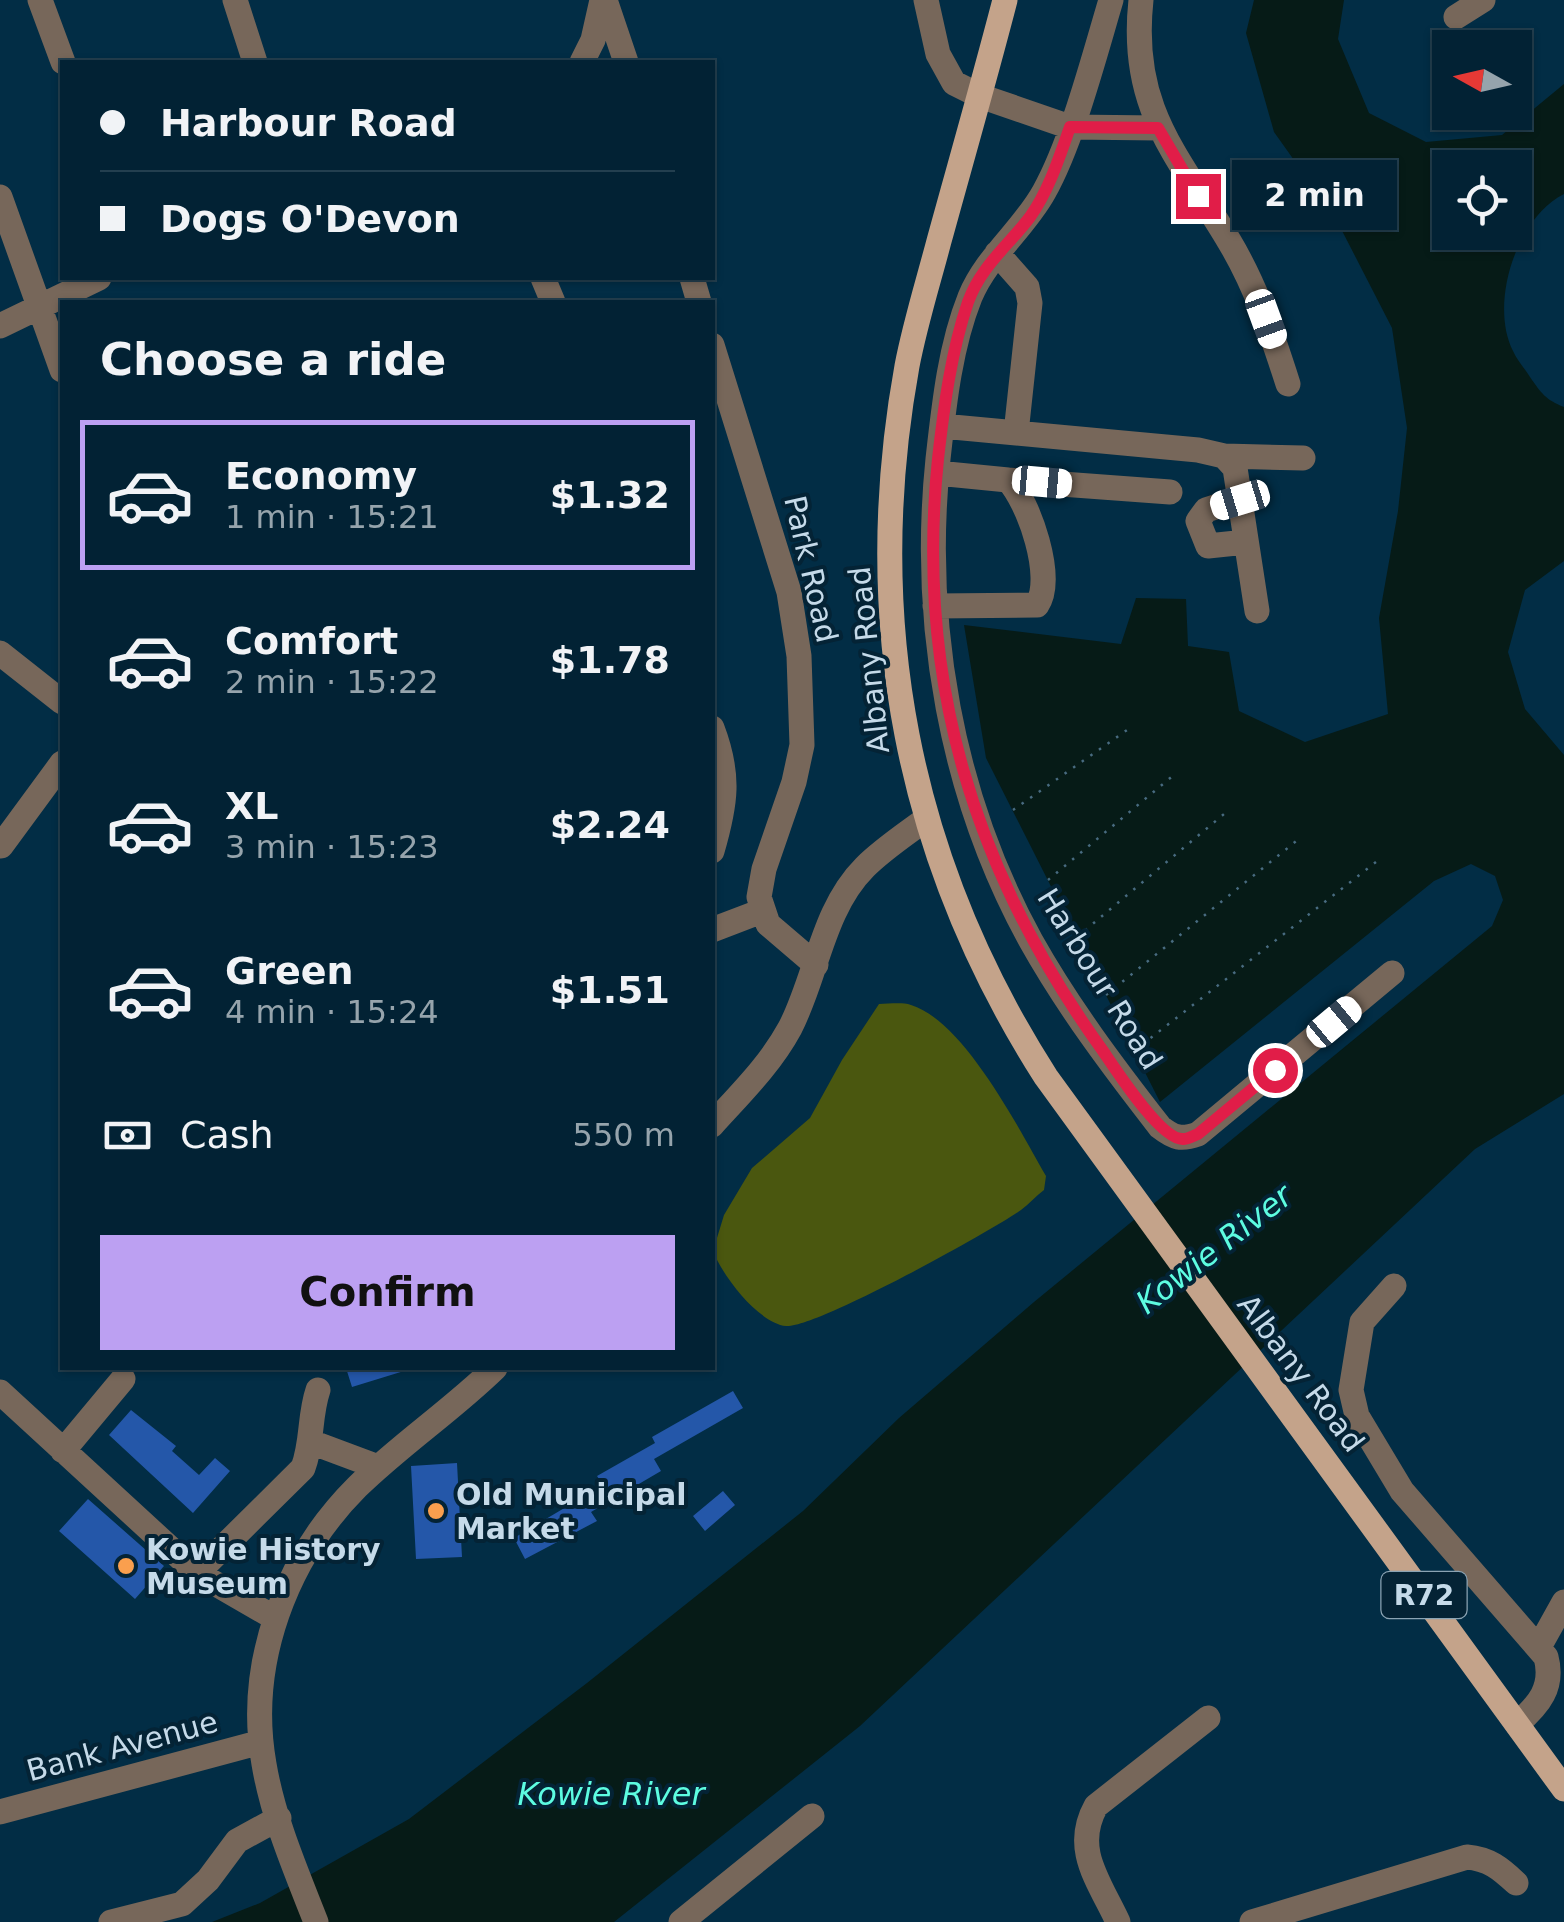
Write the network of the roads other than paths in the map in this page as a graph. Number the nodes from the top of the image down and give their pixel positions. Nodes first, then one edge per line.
1 (40, 0) edge
2 (235, 0) edge
3 (604, 0) edge
4 (926, 0) edge
5 (1005, 0) edge
6 (1110, 0) edge
7 (1141, 0) edge
8 (1482, 0) edge
9 (1456, 17) dead end
10 (62, 60) edge
11 (253, 60) edge
12 (583, 60) edge
13 (625, 60) edge
14 (980, 96) junction
15 (1070, 127) junction
16 (1158, 128) junction
17 (0, 197) edge
18 (997, 254) junction
19 (96, 280) edge
20 (39, 306) junction
21 (0, 326) edge
22 (715, 354) edge
23 (60, 364) edge
24 (1288, 384) dead end
25 (942, 426) junction
26 (1016, 432) junction
27 (1224, 456) junction
28 (1303, 458) dead end
29 (937, 474) junction
30 (1008, 480) junction
31 (1170, 492) dead end
32 (1240, 500) junction
33 (1246, 542) junction
34 (935, 606) junction
35 (1257, 611) dead end
36 (0, 653) edge
37 (60, 700) edge
38 (715, 738) edge
39 (60, 766) edge
40 (926, 819) junction
41 (715, 841) edge
42 (0, 846) edge
43 (762, 911) junction
44 (715, 929) edge
45 (816, 965) junction
46 (1392, 973) dead end
47 (715, 1123) edge
48 (1394, 1286) dead end
49 (493, 1370) edge
50 (123, 1379) dead end
51 (318, 1390) dead end
52 (0, 1392) edge
53 (311, 1442) junction
54 (63, 1452) junction
55 (378, 1468) junction
56 (197, 1573) junction
57 (1564, 1602) edge
58 (276, 1618) junction
59 (1539, 1647) junction
60 (1208, 1718) dead end
61 (1517, 1724) junction
62 (261, 1742) junction
63 (1564, 1789) edge
64 (0, 1812) edge
65 (812, 1816) dead end
66 (278, 1818) junction
67 (1516, 1884) dead end
68 (111, 1922) edge
69 (316, 1922) edge
70 (680, 1922) edge
71 (1118, 1922) edge
72 (1252, 1922) edge

1 - 10 street
2 - 11 street
3 - 12 street
3 - 13 street
4 - 14 street
5 - 14 main road, Albany Road / R72
6 - 15 street, Harbour Road
7 - 16 street
8 - 9 street
14 - 15 street
14 - 40 main road, Albany Road / R72
15 - 16 street
15 - 18 street, Harbour Road
16 - 24 street
17 - 20 street
18 - 25 street, Harbour Road
18 - 26 street
19 - 20 street
20 - 21 street
20 - 23 street
22 - 43 street, Park Road
25 - 26 street
25 - 29 street, Harbour Road
26 - 27 street
27 - 28 street
27 - 32 street
29 - 30 street
29 - 34 street, Harbour Road
30 - 31 street
30 - 34 street
32 - 33 street
32 - 33 street
33 - 35 street
34 - 46 street, Harbour Road
36 - 37 street
38 - 41 street
39 - 42 street
40 - 45 street
40 - 61 main road, Albany Road / R72
43 - 44 street
43 - 45 street
45 - 47 street
48 - 59 street
49 - 55 street
50 - 54 street
51 - 53 street
52 - 54 street
53 - 55 street
53 - 56 street
54 - 56 street
55 - 58 street
56 - 58 street
57 - 59 street
58 - 62 street
59 - 61 street
60 - 71 street
61 - 63 main road, Albany Road / R72
62 - 64 street, Bank Avenue
62 - 66 street
65 - 70 street
66 - 68 street
66 - 69 street
67 - 72 street

